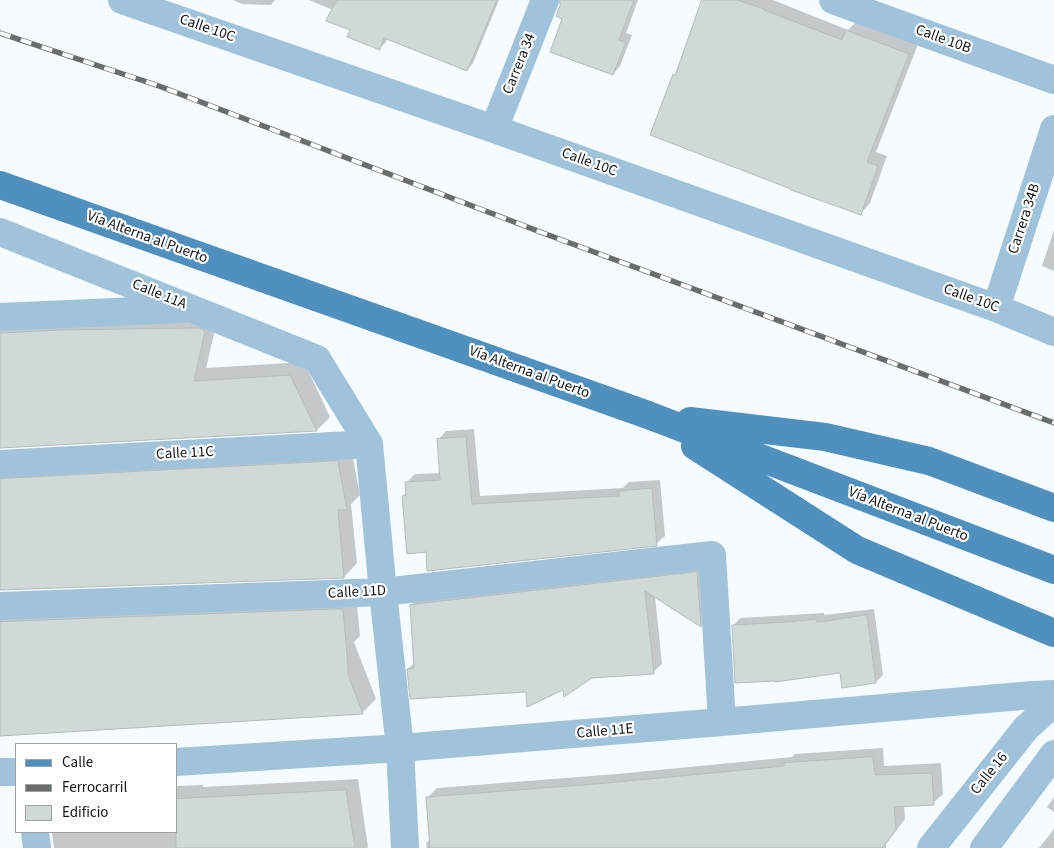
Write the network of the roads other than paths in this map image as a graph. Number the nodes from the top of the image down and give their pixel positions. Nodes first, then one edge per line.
1 (122, 0) edge
2 (545, 0) edge
3 (833, 0) edge
4 (1054, 80) edge
5 (494, 129) junction
6 (1054, 130) edge
7 (0, 185) edge
8 (0, 232) edge
9 (996, 308) junction
10 (192, 309) junction
11 (0, 317) edge
12 (1054, 332) edge
13 (648, 415) junction
14 (370, 444) junction
15 (0, 464) edge
16 (1054, 508) edge
17 (1054, 570) edge
18 (383, 592) junction
19 (0, 606) edge
20 (1054, 633) edge
21 (1047, 697) edge
22 (722, 722) junction
23 (400, 748) junction
24 (1054, 754) edge
25 (178, 762) edge
26 (0, 772) edge
27 (15, 772) edge
28 (35, 833) edge
29 (37, 848) edge
30 (405, 848) edge
31 (931, 848) edge
32 (984, 848) edge

1 - 5 street, Calle 10C
2 - 5 street, Carrera 34
3 - 4 street, Calle 10B
5 - 9 street, Calle 10C
6 - 9 street, Carrera 34B
7 - 13 main road, Vía Alterna al Puerto
8 - 10 street, Calle 11A
9 - 12 street, Calle 10C
10 - 11 street
10 - 14 street, Calle 11A
13 - 16 main road
13 - 17 main road, Vía Alterna al Puerto
13 - 20 main road
14 - 15 street, Calle 11C
14 - 18 street
18 - 19 street, Calle 11D
18 - 22 street, Calle 11D
18 - 23 street
21 - 22 street, Calle 11E
21 - 31 street, Calle 16
22 - 23 street, Calle 11E
23 - 25 street, Calle 11E
23 - 30 street
24 - 32 street
26 - 27 street
28 - 29 street

